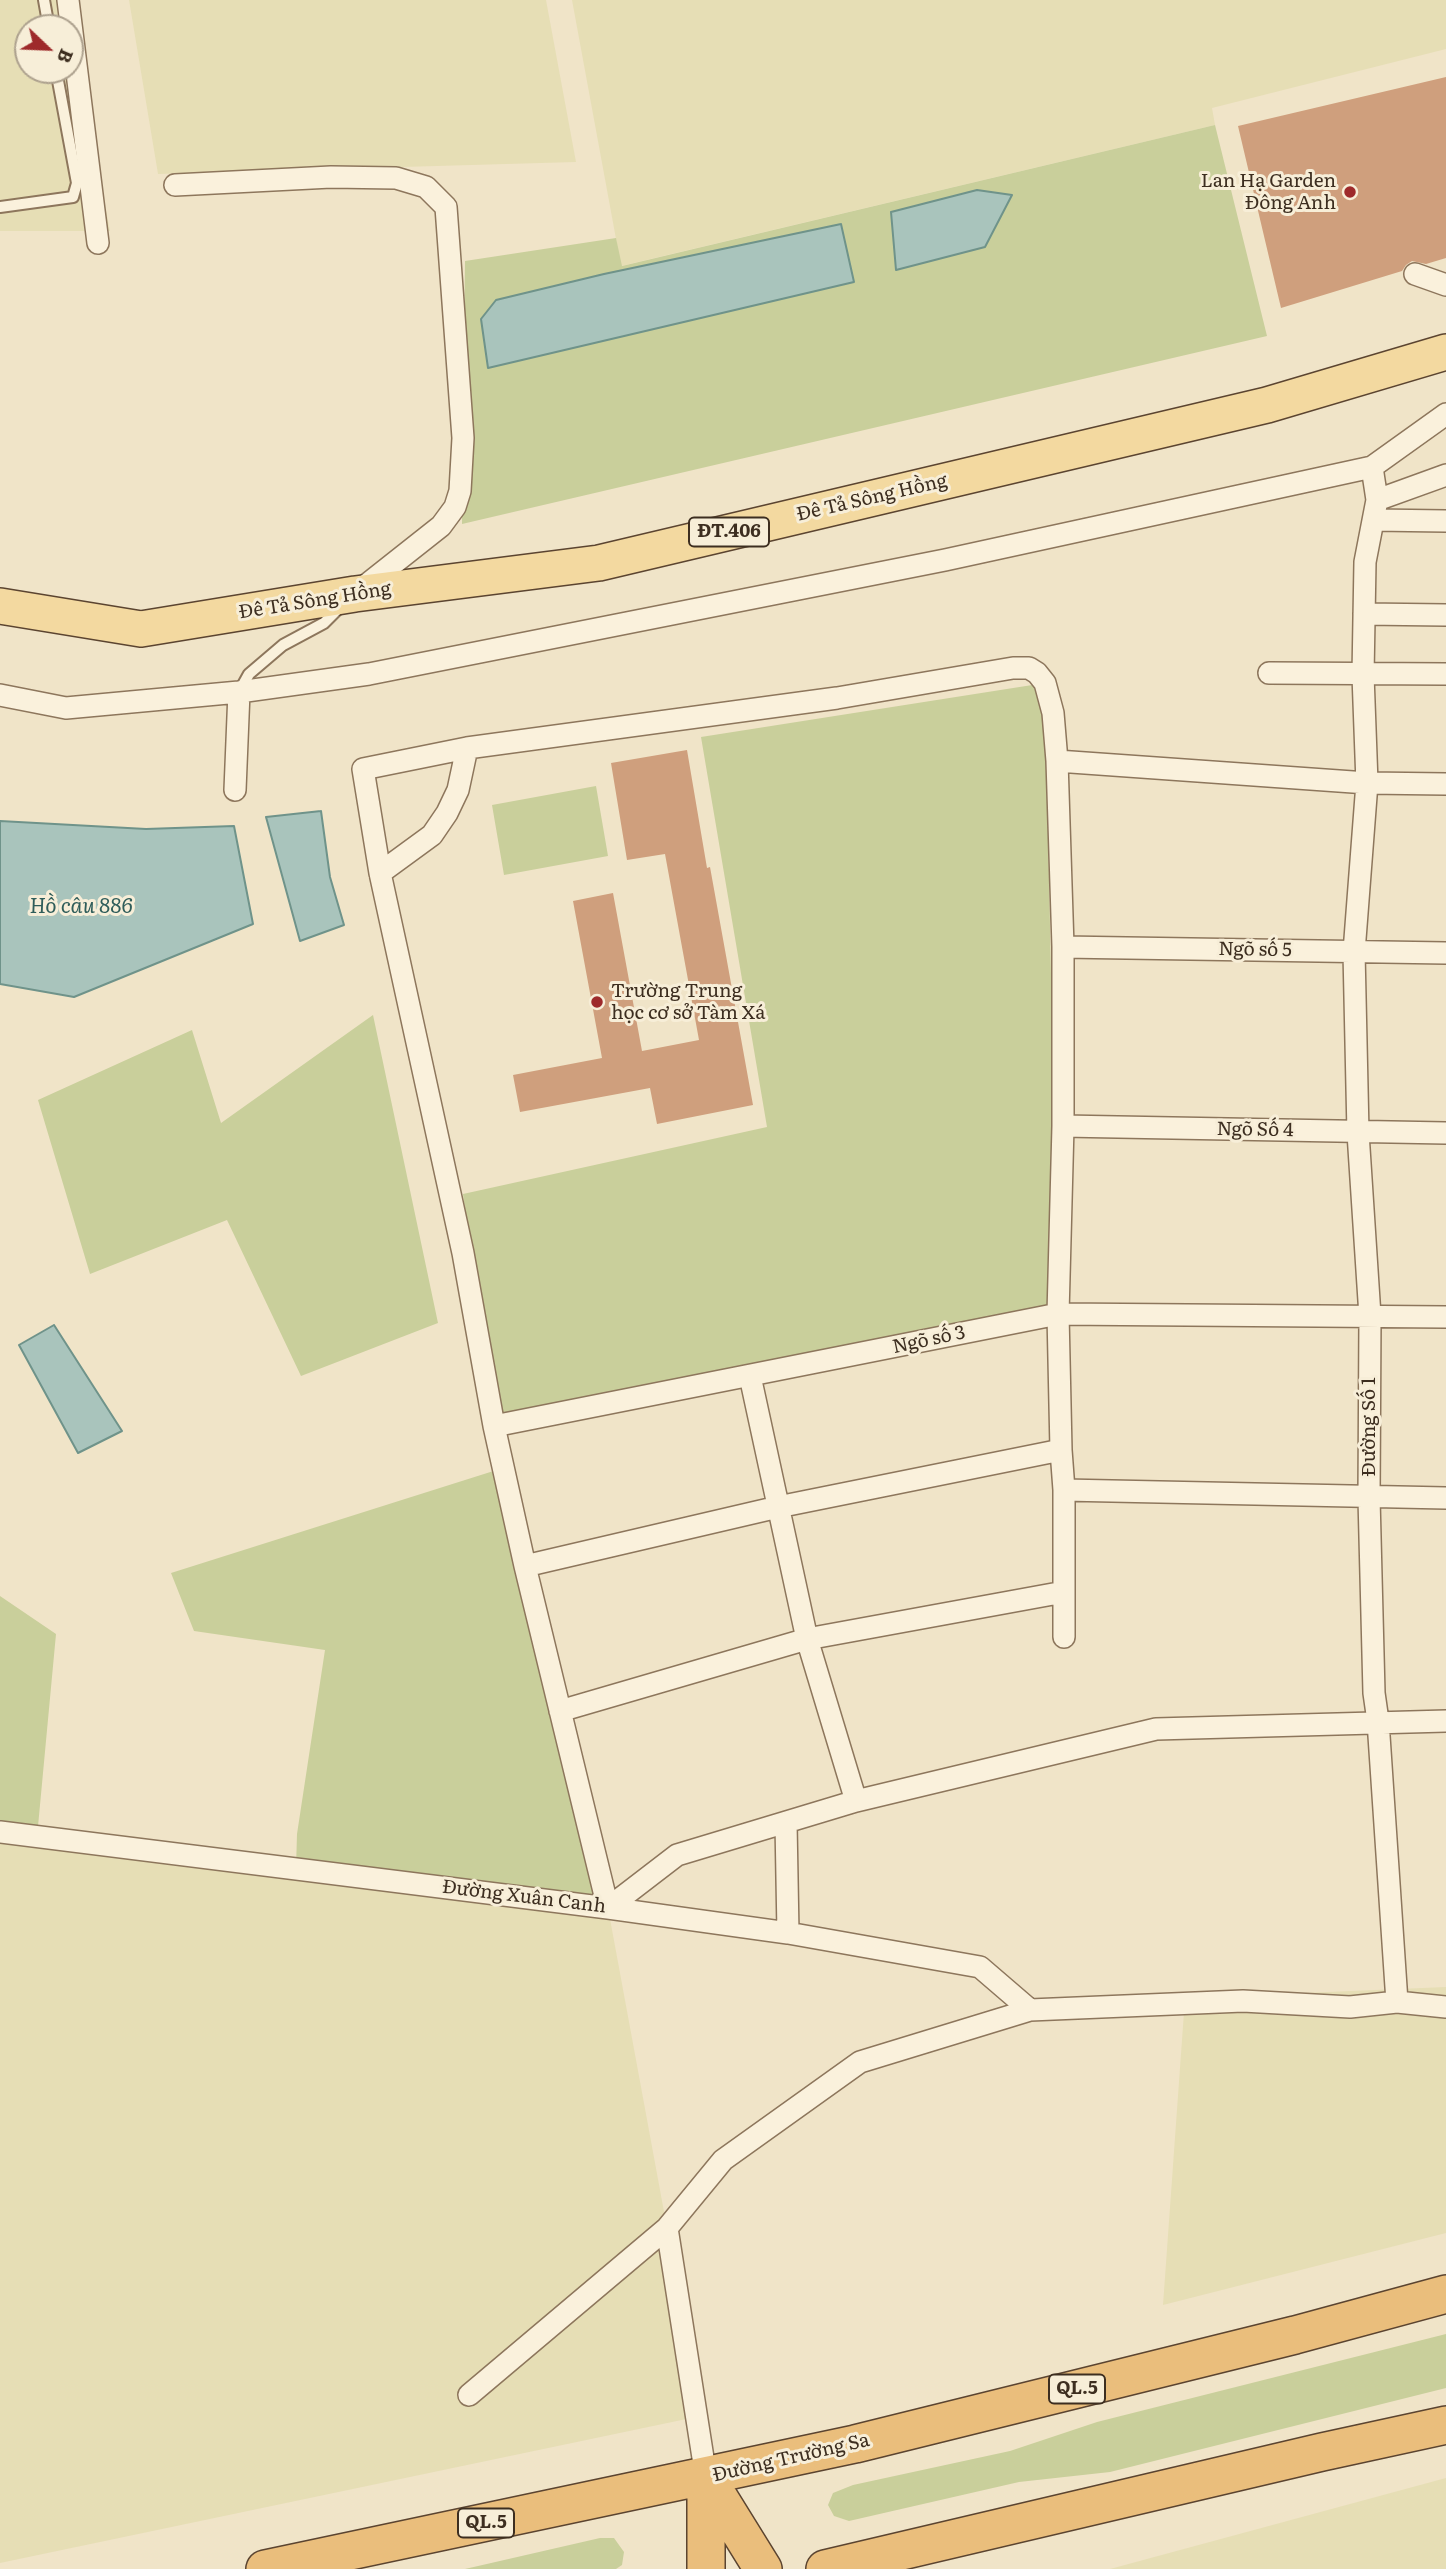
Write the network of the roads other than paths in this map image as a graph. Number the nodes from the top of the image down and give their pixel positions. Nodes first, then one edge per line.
1 (68, 0) edge
2 (59, 84) edge
3 (175, 185) dead end
4 (0, 207) edge
5 (98, 243) dead end
6 (1415, 274) dead end
7 (1446, 285) edge
8 (1446, 352) edge
9 (1446, 414) edge
10 (1372, 467) junction
11 (1446, 475) edge
12 (1376, 510) junction
13 (1446, 521) edge
14 (355, 594) junction
15 (0, 606) edge
16 (1364, 614) junction
17 (1446, 615) edge
18 (1269, 673) dead end
19 (1446, 674) edge
20 (1363, 675) junction
21 (239, 692) junction
22 (0, 695) edge
23 (467, 748) junction
24 (1057, 761) junction
25 (1367, 783) junction
26 (1446, 785) edge
27 (235, 790) dead end
28 (380, 873) junction
29 (1063, 947) junction
30 (1354, 952) junction
31 (1446, 953) edge
32 (1063, 1126) junction
33 (1358, 1133) junction
34 (1446, 1133) edge
35 (1058, 1314) junction
36 (1370, 1316) junction
37 (1446, 1317) edge
38 (750, 1376) junction
39 (494, 1426) junction
40 (1061, 1451) junction
41 (1064, 1490) junction
42 (1369, 1498) junction
43 (1446, 1498) edge
44 (778, 1507) junction
45 (525, 1566) junction
46 (1064, 1592) junction
47 (1064, 1637) dead end
48 (807, 1639) junction
49 (560, 1711) junction
50 (1378, 1721) junction
51 (1446, 1721) edge
52 (856, 1801) junction
53 (786, 1823) junction
54 (0, 1832) edge
55 (608, 1908) junction
56 (788, 1933) junction
57 (1397, 2002) junction
58 (1446, 2007) edge
59 (1030, 2010) junction
60 (667, 2228) junction
61 (1446, 2276) edge
62 (1446, 2294) edge
63 (1314, 2330) junction
64 (469, 2395) dead end
65 (1446, 2425) edge
66 (1446, 2449) edge
67 (1322, 2452) junction
68 (706, 2477) junction
69 (265, 2569) edge
70 (706, 2569) edge
71 (763, 2569) edge
72 (825, 2569) edge

1 - 5 street
2 - 4 lane
3 - 14 street
6 - 7 street
8 - 14 main road, Đê Tả Sông Hồng / ĐT.406
9 - 10 street
10 - 12 street
10 - 21 street
11 - 12 street
12 - 13 street
12 - 16 street, Đường Số 1
14 - 15 main road, Đê Tả Sông Hồng / ĐT.406
14 - 21 lane
16 - 17 street
16 - 20 street, Đường Số 1
18 - 20 street
19 - 20 street
20 - 25 street, Đường Số 1
21 - 22 street
21 - 27 street
23 - 24 street
23 - 28 street
23 - 28 street
24 - 25 street
24 - 29 street
25 - 26 street
25 - 30 street, Đường Số 1
28 - 39 street
29 - 30 street, Ngõ số 5
29 - 32 street
30 - 31 street, Ngõ số 5
30 - 33 street, Đường Số 1
32 - 33 street, Ngõ Số 4
32 - 35 street
33 - 34 street, Ngõ Số 4
33 - 36 street, Đường Số 1
35 - 36 street, Ngõ số 3
35 - 38 street, Ngõ số 3
35 - 40 street
36 - 37 street
36 - 42 street, Đường Số 1
38 - 39 street, Ngõ số 3
38 - 44 street
39 - 45 street
40 - 41 street
40 - 44 street
41 - 42 street
41 - 46 street
42 - 43 street
42 - 50 street, Đường Số 1
44 - 45 street
44 - 48 street
45 - 49 street
46 - 47 street
46 - 48 street
48 - 49 street
48 - 52 street
49 - 55 street
50 - 51 street
50 - 52 street
50 - 57 street, Đường Số 1
52 - 53 street
53 - 55 street
53 - 56 street
54 - 55 street, Đường Xuân Canh
55 - 56 street, Đường Xuân Canh
56 - 59 street, Đường Xuân Canh
57 - 58 street
57 - 59 street
59 - 60 street
60 - 64 street
60 - 68 street
61 - 63 highway, Đường Trường Sa / QL.5
62 - 63 highway, Đường Trường Sa / QL.5
63 - 68 highway, Đường Trường Sa / QL.5
65 - 67 highway
66 - 67 highway
67 - 72 highway
68 - 69 highway, Đường Trường Sa / QL.5
68 - 70 highway
68 - 71 highway

